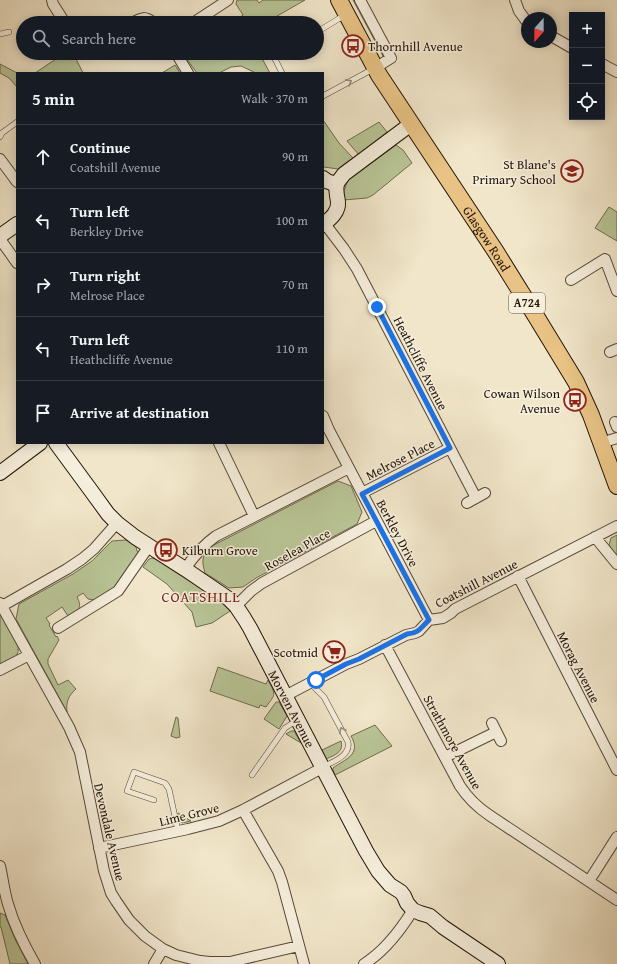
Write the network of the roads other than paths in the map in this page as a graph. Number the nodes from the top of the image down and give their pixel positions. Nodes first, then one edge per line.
1 (52, 0) edge
2 (228, 0) edge
3 (339, 0) edge
4 (360, 0) edge
5 (515, 0) edge
6 (346, 14) junction
7 (521, 14) edge
8 (61, 16) edge
9 (204, 16) edge
10 (324, 28) edge
11 (9, 32) dead end
12 (0, 34) edge
13 (557, 39) edge
14 (569, 46) edge
15 (180, 60) edge
16 (275, 60) edge
17 (605, 66) edge
18 (375, 68) junction
19 (187, 72) edge
20 (281, 72) edge
21 (617, 72) edge
22 (324, 95) edge
23 (16, 123) edge
24 (411, 124) junction
25 (0, 137) edge
26 (0, 159) edge
27 (324, 179) edge
28 (16, 181) edge
29 (337, 183) junction
30 (324, 224) edge
31 (16, 225) edge
32 (0, 236) edge
33 (0, 239) edge
34 (16, 262) edge
35 (571, 280) dead end
36 (617, 291) edge
37 (324, 418) edge
38 (617, 438) edge
39 (602, 443) junction
40 (39, 444) edge
41 (57, 444) edge
42 (219, 444) edge
43 (450, 448) junction
44 (349, 468) junction
45 (1, 472) edge
46 (617, 486) edge
47 (362, 494) junction
48 (476, 498) dead end
49 (254, 516) junction
50 (376, 521) junction
51 (117, 523) junction
52 (617, 526) edge
53 (595, 537) junction
54 (149, 546) junction
55 (617, 564) edge
56 (185, 569) junction
57 (518, 576) junction
58 (1, 605) edge
59 (236, 606) junction
60 (429, 620) junction
61 (58, 628) dead end
62 (386, 645) junction
63 (29, 655) junction
64 (0, 670) edge
65 (310, 683) junction
66 (285, 696) junction
67 (297, 720) junction
68 (497, 732) dead end
69 (445, 757) junction
70 (322, 768) junction
71 (617, 770) edge
72 (252, 775) dead end
73 (154, 800) dead end
74 (243, 810) junction
75 (178, 831) junction
76 (617, 836) edge
77 (99, 848) junction
78 (0, 866) edge
79 (589, 881) junction
80 (617, 900) edge
81 (4, 904) edge
82 (413, 910) junction
83 (299, 946) junction
84 (163, 948) junction
85 (35, 964) edge
86 (154, 964) edge
87 (304, 964) edge
88 (364, 964) edge
89 (498, 964) edge

1 - 8 street
2 - 9 street
3 - 6 main road, Glasgow Road / A724
4 - 18 street
5 - 7 street
6 - 10 lane
6 - 18 main road, Glasgow Road / A724
11 - 12 lane
13 - 14 street
15 - 19 street
16 - 20 lane
17 - 21 street
22 -> 18 lane
18 - 24 main road, Glasgow Road / A724
23 - 25 lane
24 - 29 street
24 - 39 main road, Glasgow Road / A724
26 - 28 street
27 - 29 street
29 - 30 street
30 - 43 street, Heathcliffe Avenue
31 - 32 street
33 - 34 street
35 - 36 street
37 - 44 street, Berkley Drive
38 - 39 street
39 - 46 main road, Glasgow Road / A724
40 - 45 street
41 - 51 street, Morven Avenue
42 - 49 street
43 - 47 street, Melrose Place
43 - 48 street, Heathcliffe Avenue
44 - 47 street, Berkley Drive
44 - 49 street
47 - 50 street, Berkley Drive
49 - 56 street
50 - 59 street, Roselea Place
50 - 60 street, Berkley Drive
51 - 54 street, Morven Avenue
51 - 58 street
52 - 53 street, Coatshill Avenue
53 - 55 street
53 - 57 street, Coatshill Avenue
54 - 56 street, Morven Avenue
54 - 61 street
56 - 59 street, Morven Avenue
57 - 60 street, Coatshill Avenue
57 - 71 street, Morag Avenue
58 - 63 street, Devondale Avenue
59 - 66 street, Morven Avenue
60 - 62 street, Coatshill Avenue
62 - 65 street, Coatshill Avenue
62 - 69 street, Strathmore Avenue
63 - 64 street
63 - 77 street, Devondale Avenue
65 - 66 street, Coatshill Avenue
70 -> 65 lane
66 - 67 street, Morven Avenue
67 - 70 street, Morven Avenue
67 - 72 lane
68 - 69 street
69 - 79 street, Strathmore Avenue
70 - 74 street, Lime Grove
70 - 82 street, Morven Avenue
73 - 75 lane
74 - 75 street, Lime Grove
74 - 83 street
75 - 77 street, Lime Grove
76 - 79 street
77 - 84 street, Devondale Avenue
78 - 81 street
79 - 80 street, Strathmore Avenue
81 - 85 street
82 - 88 street
82 - 89 street
83 - 84 street, Devondale Avenue
83 - 87 street
84 - 86 street

